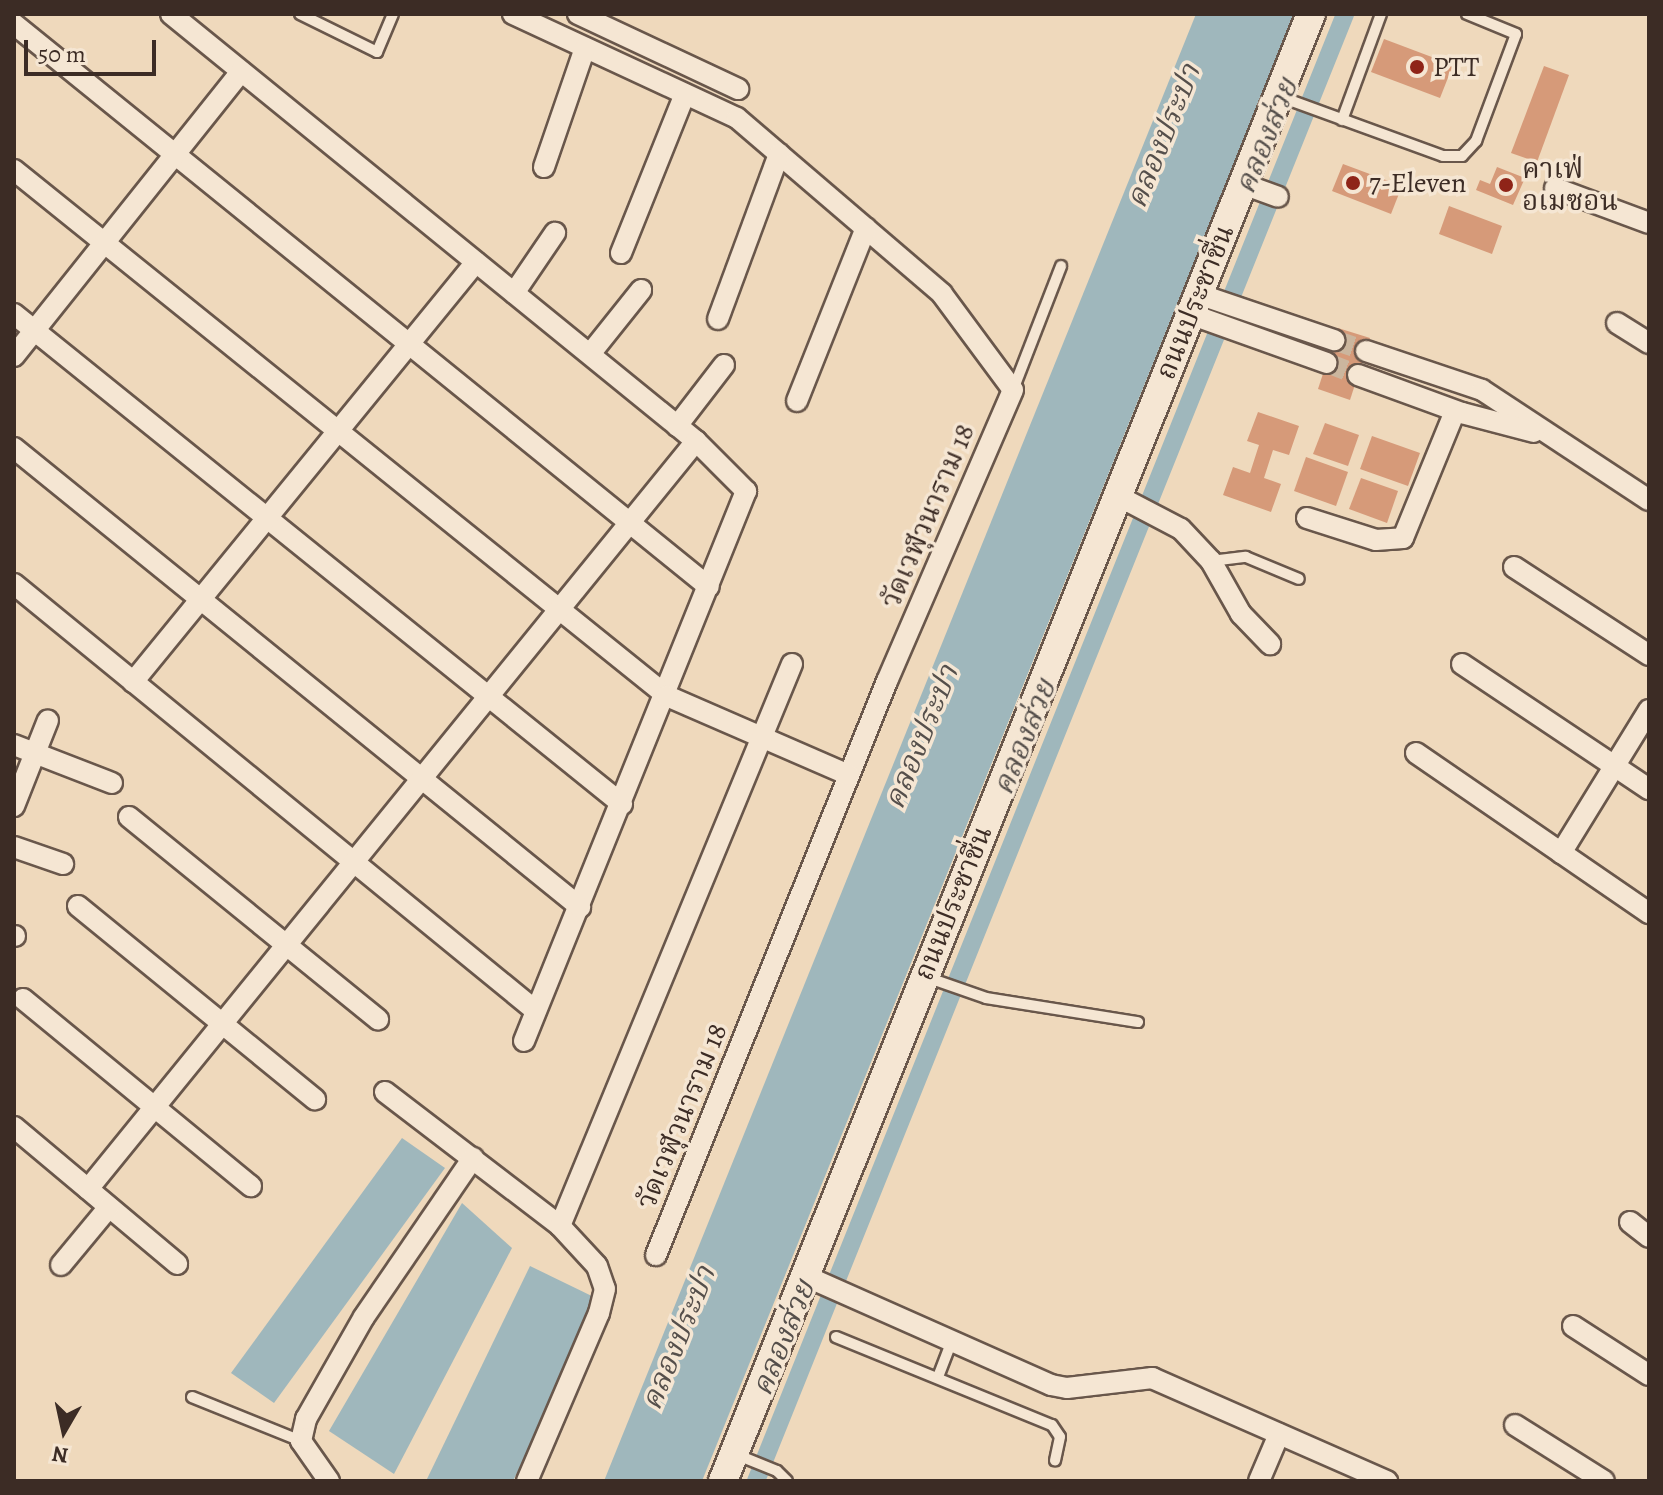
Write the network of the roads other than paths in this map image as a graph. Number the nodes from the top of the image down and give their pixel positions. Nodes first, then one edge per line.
1 (25, 14) edge
2 (171, 14) edge
3 (300, 14) edge
4 (393, 14) edge
5 (513, 14) edge
6 (578, 14) edge
7 (1311, 14) edge
8 (1381, 14) edge
9 (1467, 14) edge
10 (14, 25) edge
11 (585, 48) junction
12 (241, 72) junction
13 (738, 89) dead end
14 (685, 94) junction
15 (1289, 100) junction
16 (1338, 118) junction
17 (779, 154) junction
18 (176, 157) junction
19 (544, 167) dead end
20 (14, 170) edge
21 (1248, 185) junction
22 (1555, 188) dead end
23 (1278, 197) dead end
24 (1649, 223) edge
25 (866, 228) junction
26 (555, 233) dead end
27 (108, 244) junction
28 (621, 253) dead end
29 (476, 262) junction
30 (1061, 266) dead end
31 (641, 290) dead end
32 (514, 293) junction
33 (1194, 304) junction
34 (14, 314) edge
35 (718, 319) dead end
36 (1617, 323) dead end
37 (36, 332) junction
38 (1334, 340) tunnel mouth
39 (1649, 343) edge
40 (408, 345) junction
41 (1366, 351) tunnel mouth
42 (590, 354) junction
43 (14, 356) edge
44 (1327, 363) tunnel mouth
45 (724, 365) dead end
46 (1358, 375) tunnel mouth
47 (1013, 390) junction
48 (797, 401) dead end
49 (1455, 411) junction
50 (677, 426) junction
51 (338, 431) junction
52 (1545, 435) junction
53 (696, 441) junction
54 (14, 448) edge
55 (1116, 495) junction
56 (1649, 500) edge
57 (269, 516) junction
58 (1307, 518) dead end
59 (628, 525) junction
60 (1211, 561) junction
61 (1514, 567) dead end
62 (1299, 579) dead end
63 (14, 584) edge
64 (709, 587) junction
65 (200, 600) junction
66 (558, 611) junction
67 (1270, 644) dead end
68 (1649, 655) edge
69 (792, 664) dead end
70 (1462, 664) dead end
71 (133, 682) junction
72 (489, 696) junction
73 (667, 696) junction
74 (1649, 710) edge
75 (48, 720) dead end
76 (761, 738) junction
77 (24, 748) edge
78 (1416, 753) dead end
79 (1614, 766) junction
80 (849, 775) junction
81 (421, 780) junction
82 (112, 783) dead end
83 (1649, 789) edge
84 (622, 804) junction
85 (14, 806) edge
86 (129, 817) dead end
87 (14, 847) edge
88 (1561, 853) junction
89 (354, 861) junction
90 (63, 864) dead end
91 (78, 906) dead end
92 (580, 907) junction
93 (1649, 913) edge
94 (284, 943) junction
95 (923, 976) junction
96 (23, 999) dead end
97 (536, 1011) junction
98 (378, 1019) dead end
99 (1138, 1022) dead end
100 (222, 1024) junction
101 (524, 1041) dead end
102 (385, 1092) dead end
103 (315, 1099) dead end
104 (154, 1107) junction
105 (18, 1138) edge
106 (473, 1158) junction
107 (251, 1186) dead end
108 (88, 1189) junction
109 (109, 1207) junction
110 (1630, 1222) dead end
111 (560, 1226) junction
112 (1649, 1237) edge
113 (656, 1255) dead end
114 (177, 1264) dead end
115 (61, 1265) dead end
116 (803, 1275) junction
117 (1573, 1326) dead end
118 (836, 1337) dead end
119 (952, 1341) junction
120 (1649, 1375) edge
121 (938, 1377) junction
122 (192, 1397) dead end
123 (1515, 1425) dead end
124 (1279, 1434) junction
125 (301, 1441) junction
126 (746, 1458) junction
127 (1055, 1460) dead end
128 (329, 1481) edge
129 (527, 1481) edge
130 (723, 1481) edge
131 (787, 1481) edge
132 (1259, 1481) edge
133 (1387, 1481) edge
134 (1604, 1481) edge

1 - 10 street
2 - 12 street
3 - 4 lane
5 - 11 street
6 - 13 street
7 - 15 street, ถนนประชาชื่น
8 - 16 lane
9 - 16 lane
10 - 18 street
11 - 14 street
11 - 19 street
12 - 18 street
12 - 29 street
14 - 17 street
14 - 28 street
15 - 16 lane
15 - 21 street, ถนนประชาชื่น
17 - 25 street
17 - 35 street
18 - 27 street
18 - 40 street
20 - 27 street
21 - 23 street
21 - 33 street, ถนนประชาชื่น
22 - 24 street
25 - 47 street
25 - 48 street
26 - 32 street
27 - 37 street
27 - 51 street
29 - 32 street
29 - 40 street
30 - 47 lane
31 - 42 street
32 - 42 street
33 - 38 street
33 - 44 street
33 - 55 street, ถนนประชาชื่น
34 - 37 street
36 - 39 street
37 - 43 street
37 - 57 street
40 - 51 street
40 - 59 street
41 - 52 street
42 - 50 street
45 - 50 street
46 - 49 street
47 - 80 street, วัดเวฬุวนาราม 18
49 - 52 street
49 - 58 street
50 - 53 street
51 - 57 street
51 - 66 street
52 - 56 street
53 - 59 street
53 - 64 street
54 - 65 street
55 - 60 street
55 - 95 street, ถนนประชาชื่น
57 - 65 street
57 - 72 street
59 - 64 street
59 - 66 street
60 - 62 lane
60 - 67 street
61 - 68 street
63 - 71 street
64 - 73 street
65 - 71 street
65 - 81 street
66 - 72 street
66 - 73 street
69 - 76 street
70 - 79 street
71 - 89 street
72 - 81 street
72 - 84 street
73 - 76 street
73 - 84 street
74 - 79 street
75 - 77 street
76 - 80 street
76 - 111 street
77 - 82 street
77 - 85 street
78 - 88 street
79 - 83 street
79 - 88 street
80 - 113 street, วัดเวฬุวนาราม 18
81 - 89 street
81 - 92 street
84 - 92 street
86 - 94 street
87 - 90 street
88 - 93 street
89 - 94 street
89 - 97 street
91 - 100 street
92 - 97 street
94 - 98 street
94 - 100 street
95 - 99 lane
95 - 116 street, ถนนประชาชื่น
96 - 104 street
97 - 101 street
100 - 103 street
100 - 104 street
102 - 106 street
104 - 107 street
104 - 108 street
105 - 108 street
106 - 111 street
106 - 125 street
108 - 109 street
109 - 114 street
109 - 115 street
110 - 112 street
111 - 129 street
116 - 119 street
116 - 126 street, ถนนประชาชื่น
117 - 120 street
118 - 121 lane
119 - 121 lane
119 - 124 street
121 - 127 lane
122 - 125 lane
123 - 134 street
124 - 132 street
124 - 133 street
125 - 128 street
126 - 130 street, ถนนประชาชื่น
126 - 131 lane

